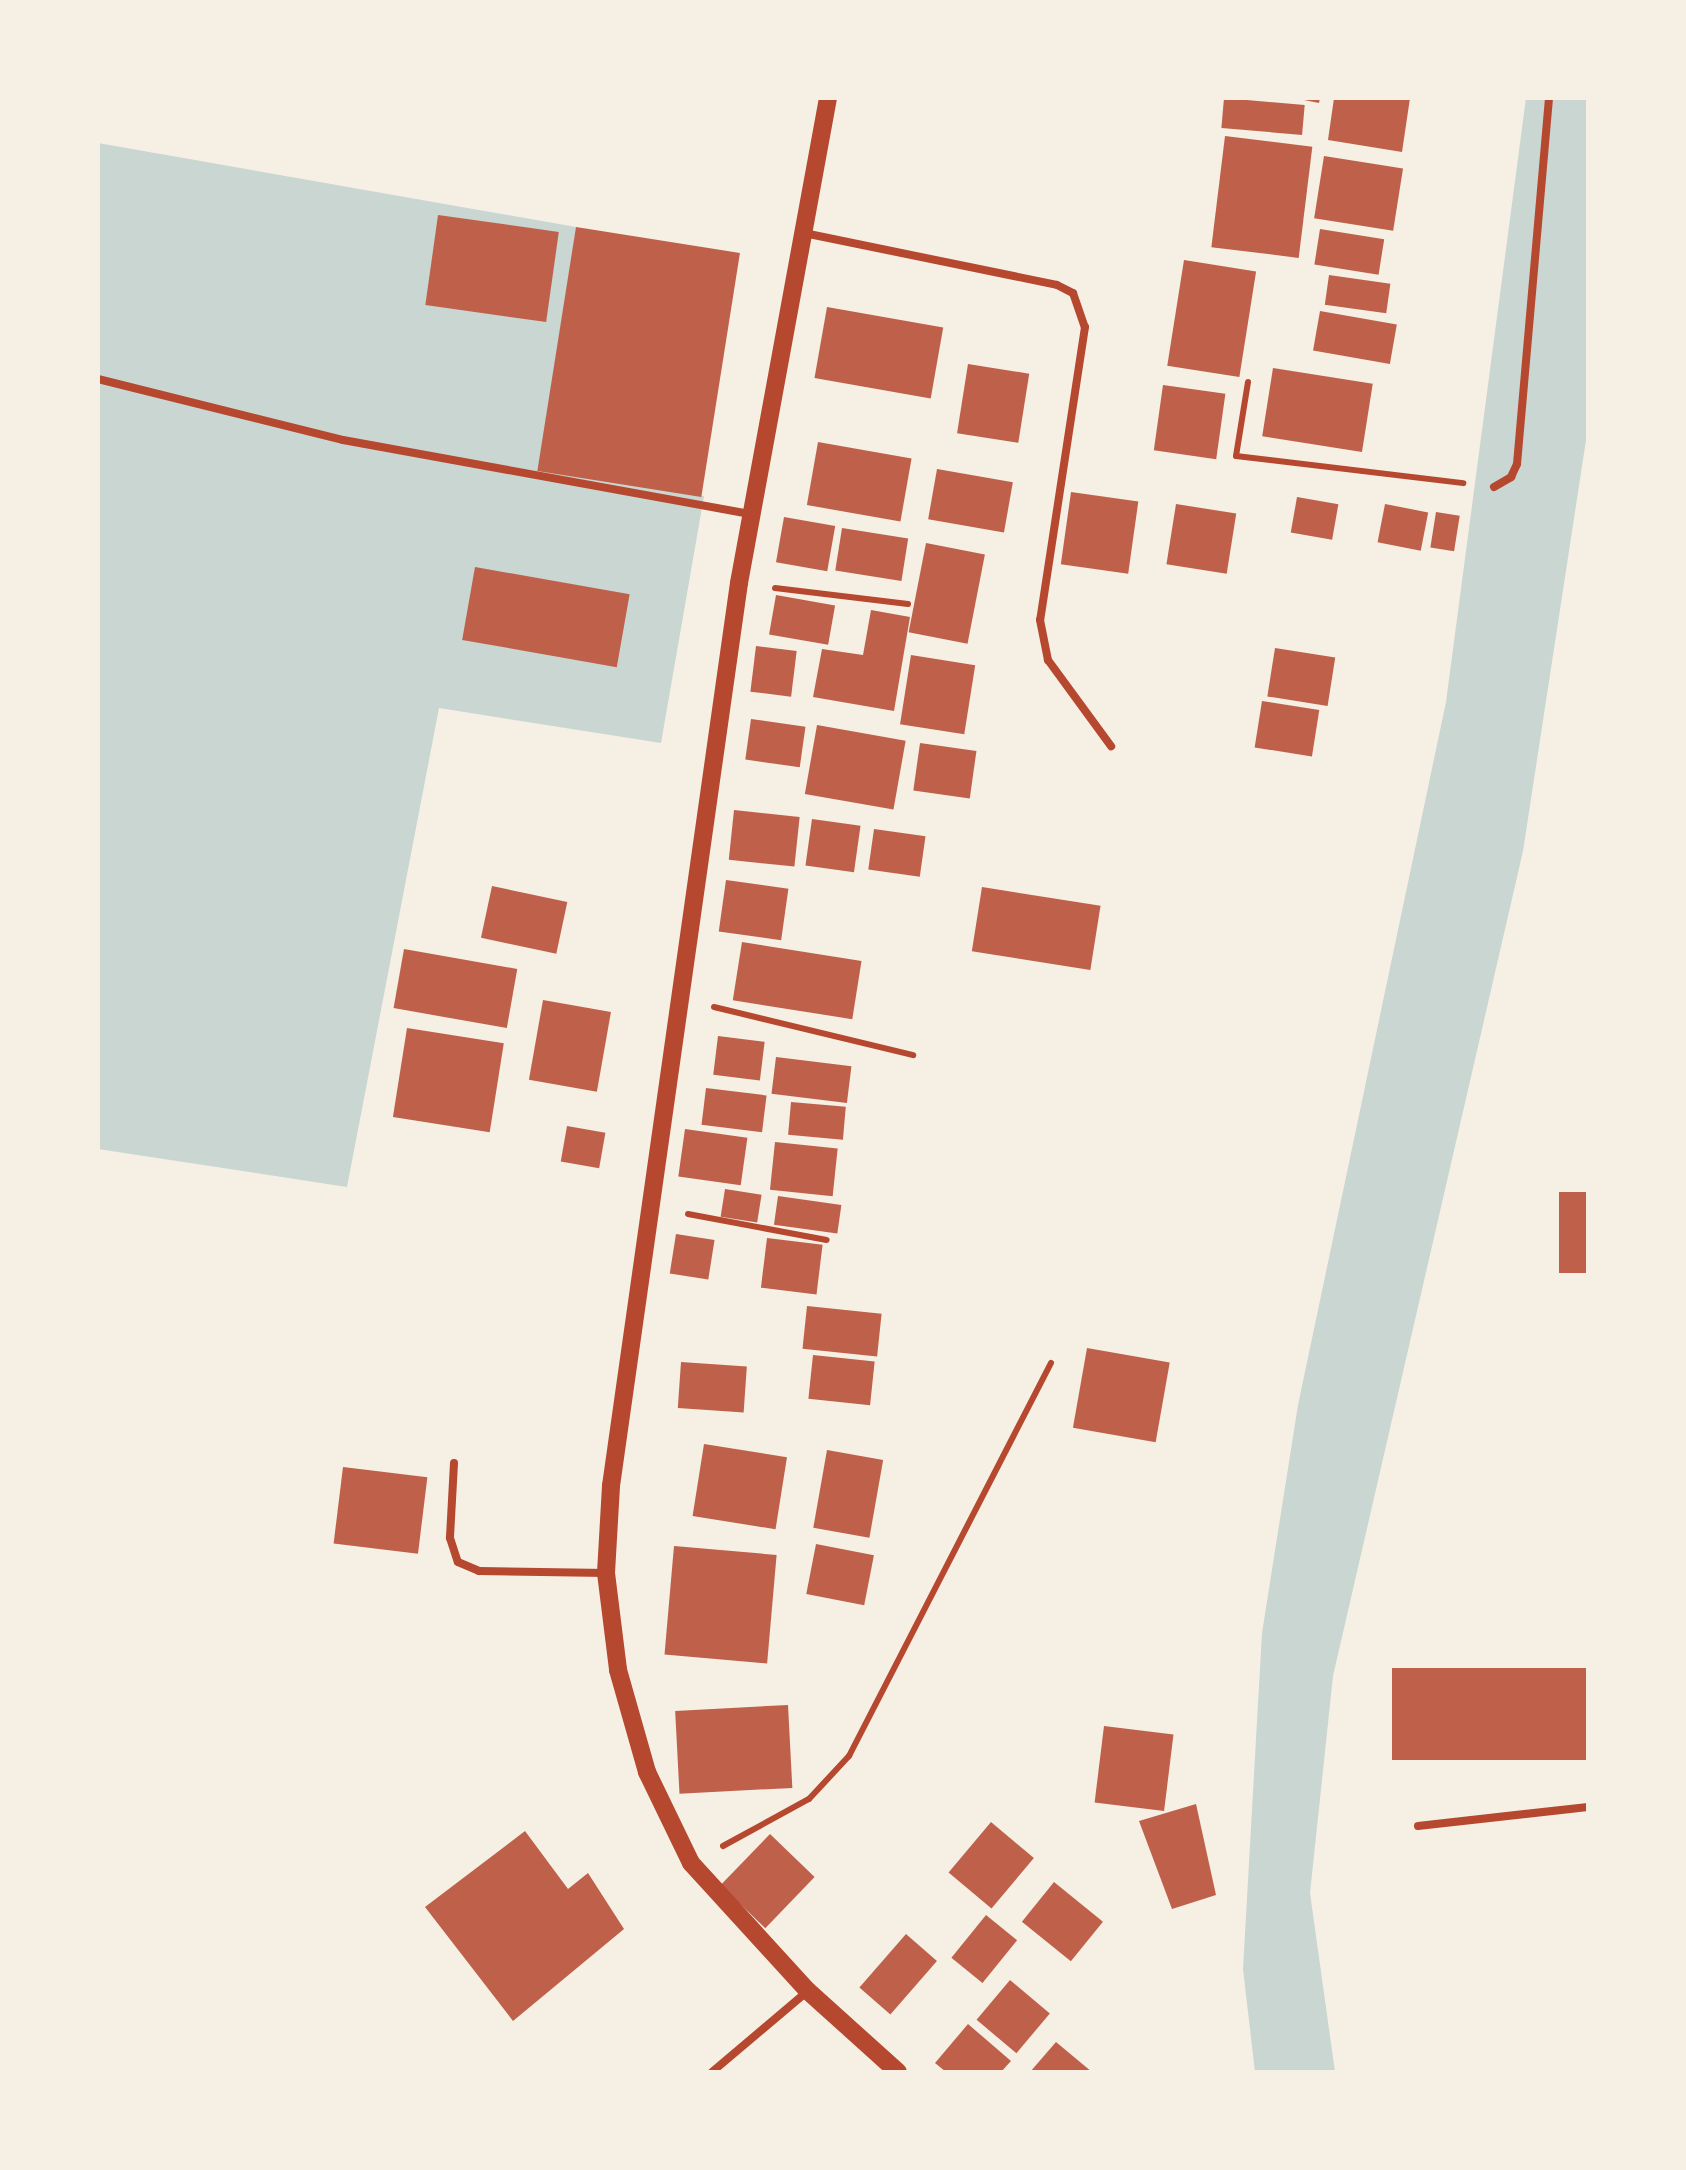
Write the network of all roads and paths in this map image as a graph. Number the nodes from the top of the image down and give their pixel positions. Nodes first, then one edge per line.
1 (828, 98) edge
2 (1549, 98) edge
3 (804, 233) junction
4 (98, 379) edge
5 (1248, 382) dead end
6 (1494, 487) joint
7 (751, 514) junction
8 (739, 583) junction
9 (908, 604) dead end
10 (1111, 746) dead end
11 (684, 1000) junction
12 (913, 1055) dead end
13 (652, 1207) junction
14 (827, 1240) dead end
15 (1051, 1363) dead end
16 (454, 1463) dead end
17 (606, 1573) junction
18 (1588, 1808) edge
19 (1418, 1826) dead end
20 (692, 1863) junction
21 (808, 1991) junction
22 (712, 2072) edge
23 (898, 2072) edge

1 - 3 street
2 - 6 lane
3 - 7 street
3 - 10 lane
4 - 7 lane
5 - 6 path
7 - 8 street
8 - 9 path
8 - 11 street
11 - 12 path
11 - 13 street
13 - 14 path
13 - 17 street
15 - 20 path
16 - 17 lane
17 - 20 street
18 - 19 lane
20 - 21 street
21 - 22 lane
21 - 23 street

